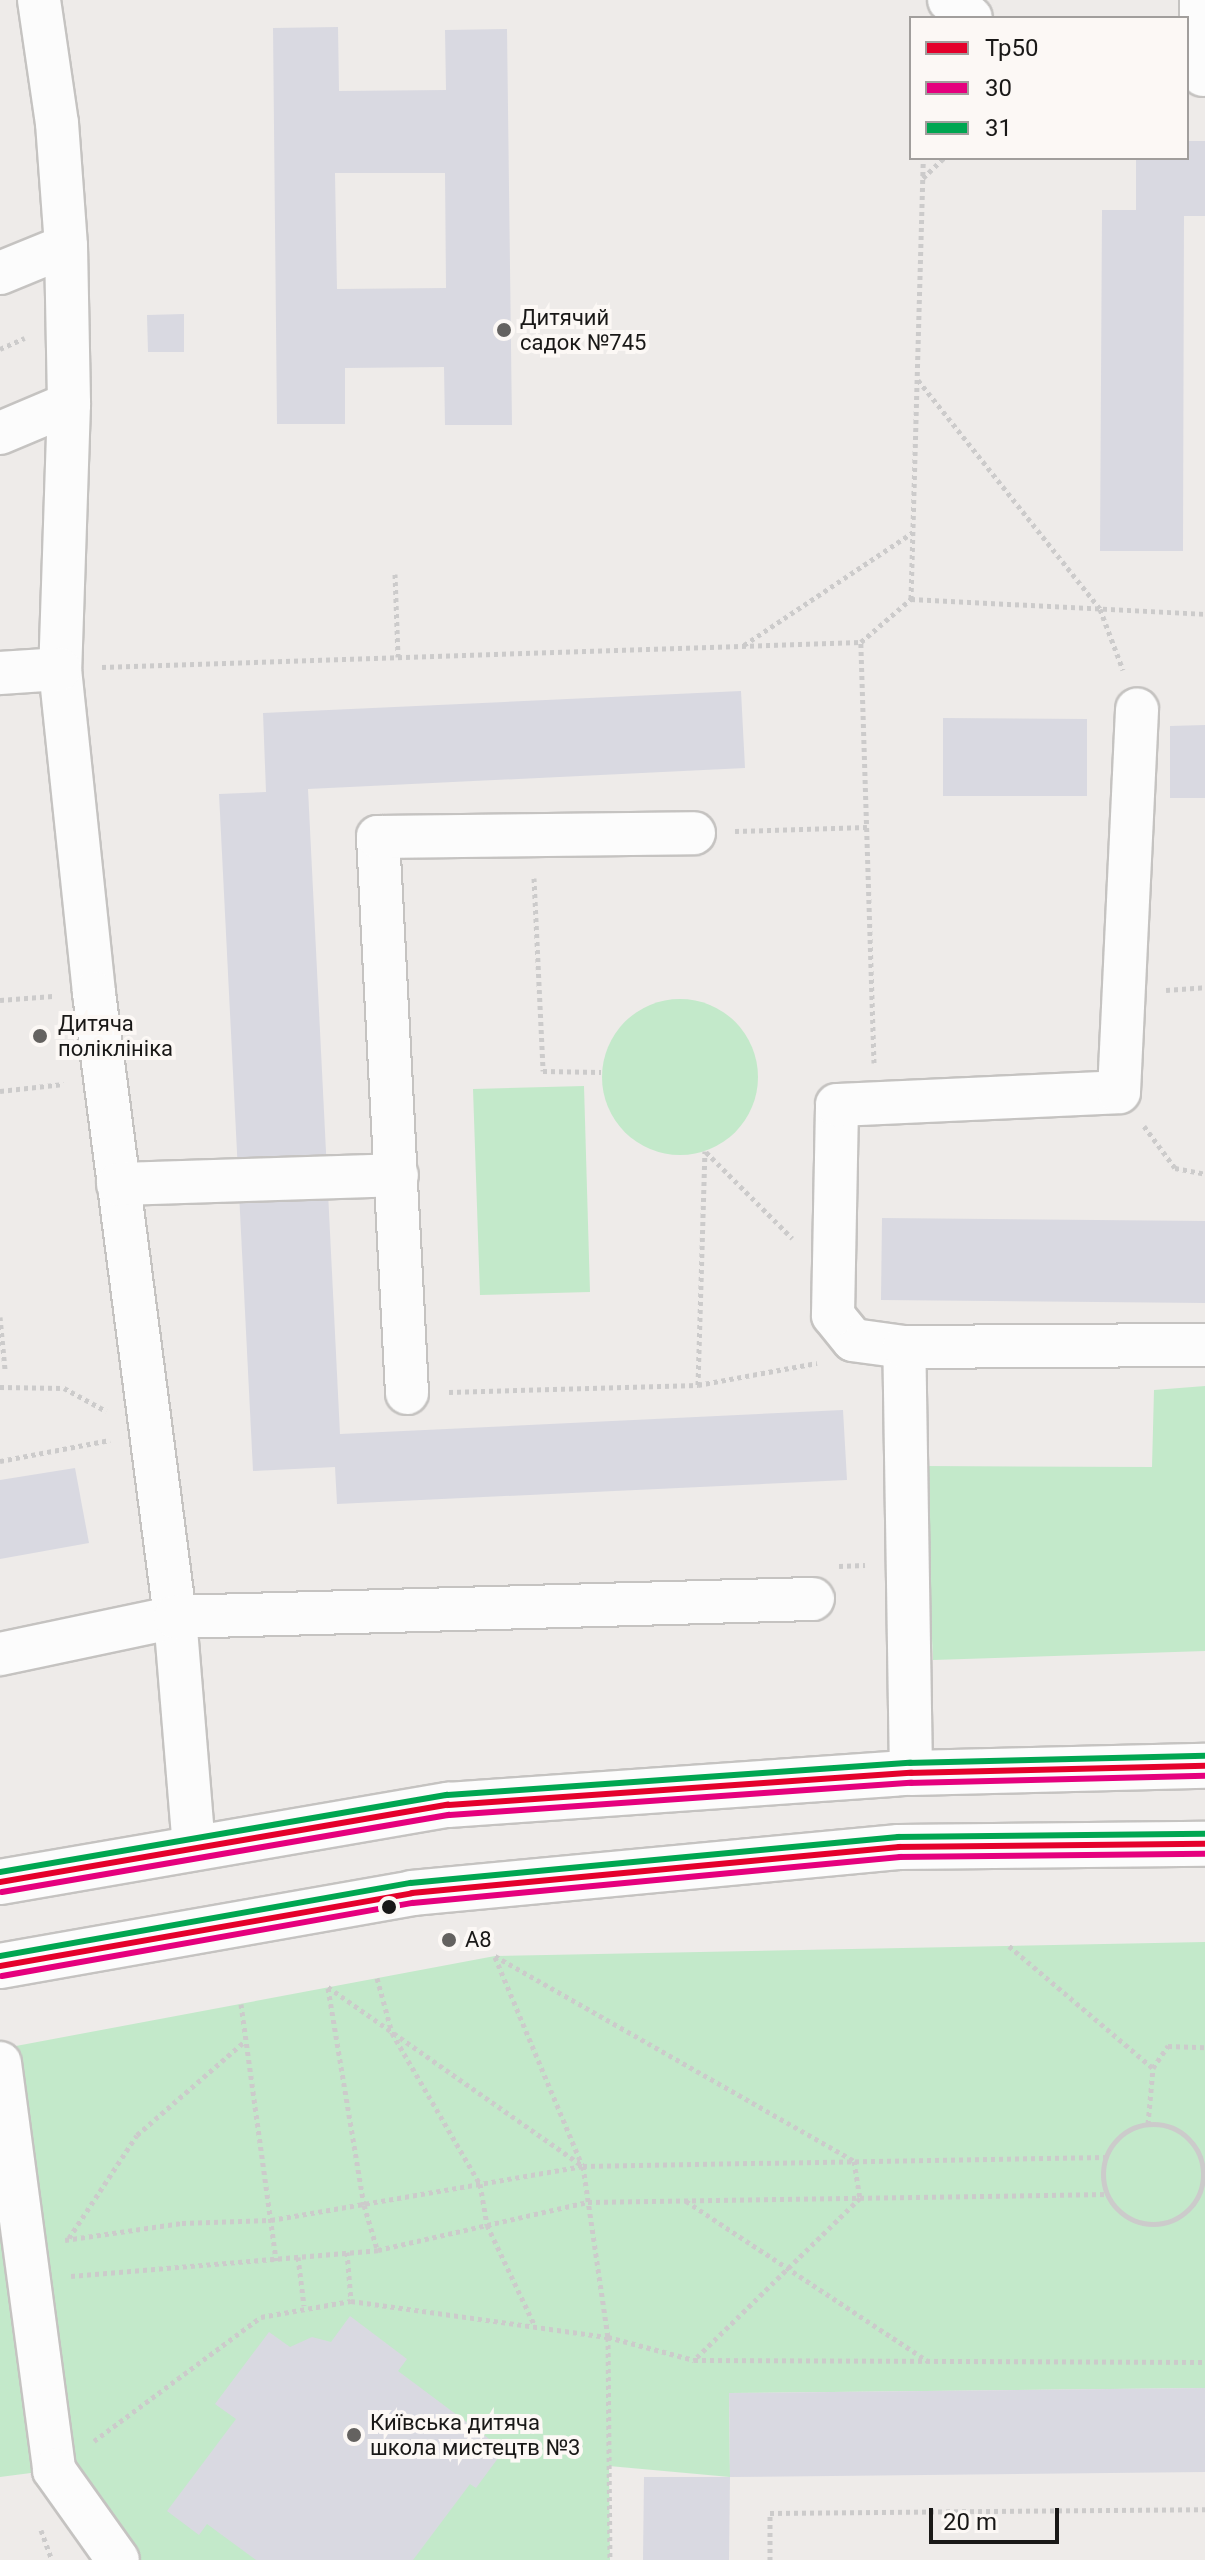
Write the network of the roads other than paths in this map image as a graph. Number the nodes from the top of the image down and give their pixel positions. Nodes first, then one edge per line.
1 (39, 0) edge
2 (949, 0) edge
3 (1201, 0) edge
4 (969, 16) edge
5 (1198, 75) edge
6 (66, 246) junction
7 (0, 273) edge
8 (69, 404) junction
9 (0, 433) edge
10 (60, 669) junction
11 (0, 673) edge
12 (1137, 709) road end
13 (694, 833) road end
14 (397, 1175) junction
15 (118, 1184) junction
16 (1205, 1345) edge
17 (904, 1347) junction
18 (407, 1393) road end
19 (822, 1583) road end
20 (175, 1617) junction
21 (0, 1654) edge
22 (1205, 1766) edge
23 (911, 1773) junction
24 (1205, 1844) edge
25 (194, 1848) junction
26 (0, 1882) edge
27 (0, 1966) edge
28 (0, 2063) edge
29 (118, 2560) edge

1 - 6 lane
2 - 4 lane
3 - 5 lane
6 - 7 lane
6 - 8 lane
8 - 9 lane
8 - 10 lane
10 - 11 lane
10 - 15 lane
12 - 17 lane
13 - 14 lane
14 - 15 lane
14 - 18 lane
15 - 20 lane
16 - 17 lane
17 - 23 lane
19 - 20 lane
20 - 21 lane
20 - 25 lane
22 - 23 main road
23 - 25 main road
24 - 27 main road
25 - 26 main road
28 - 29 lane

